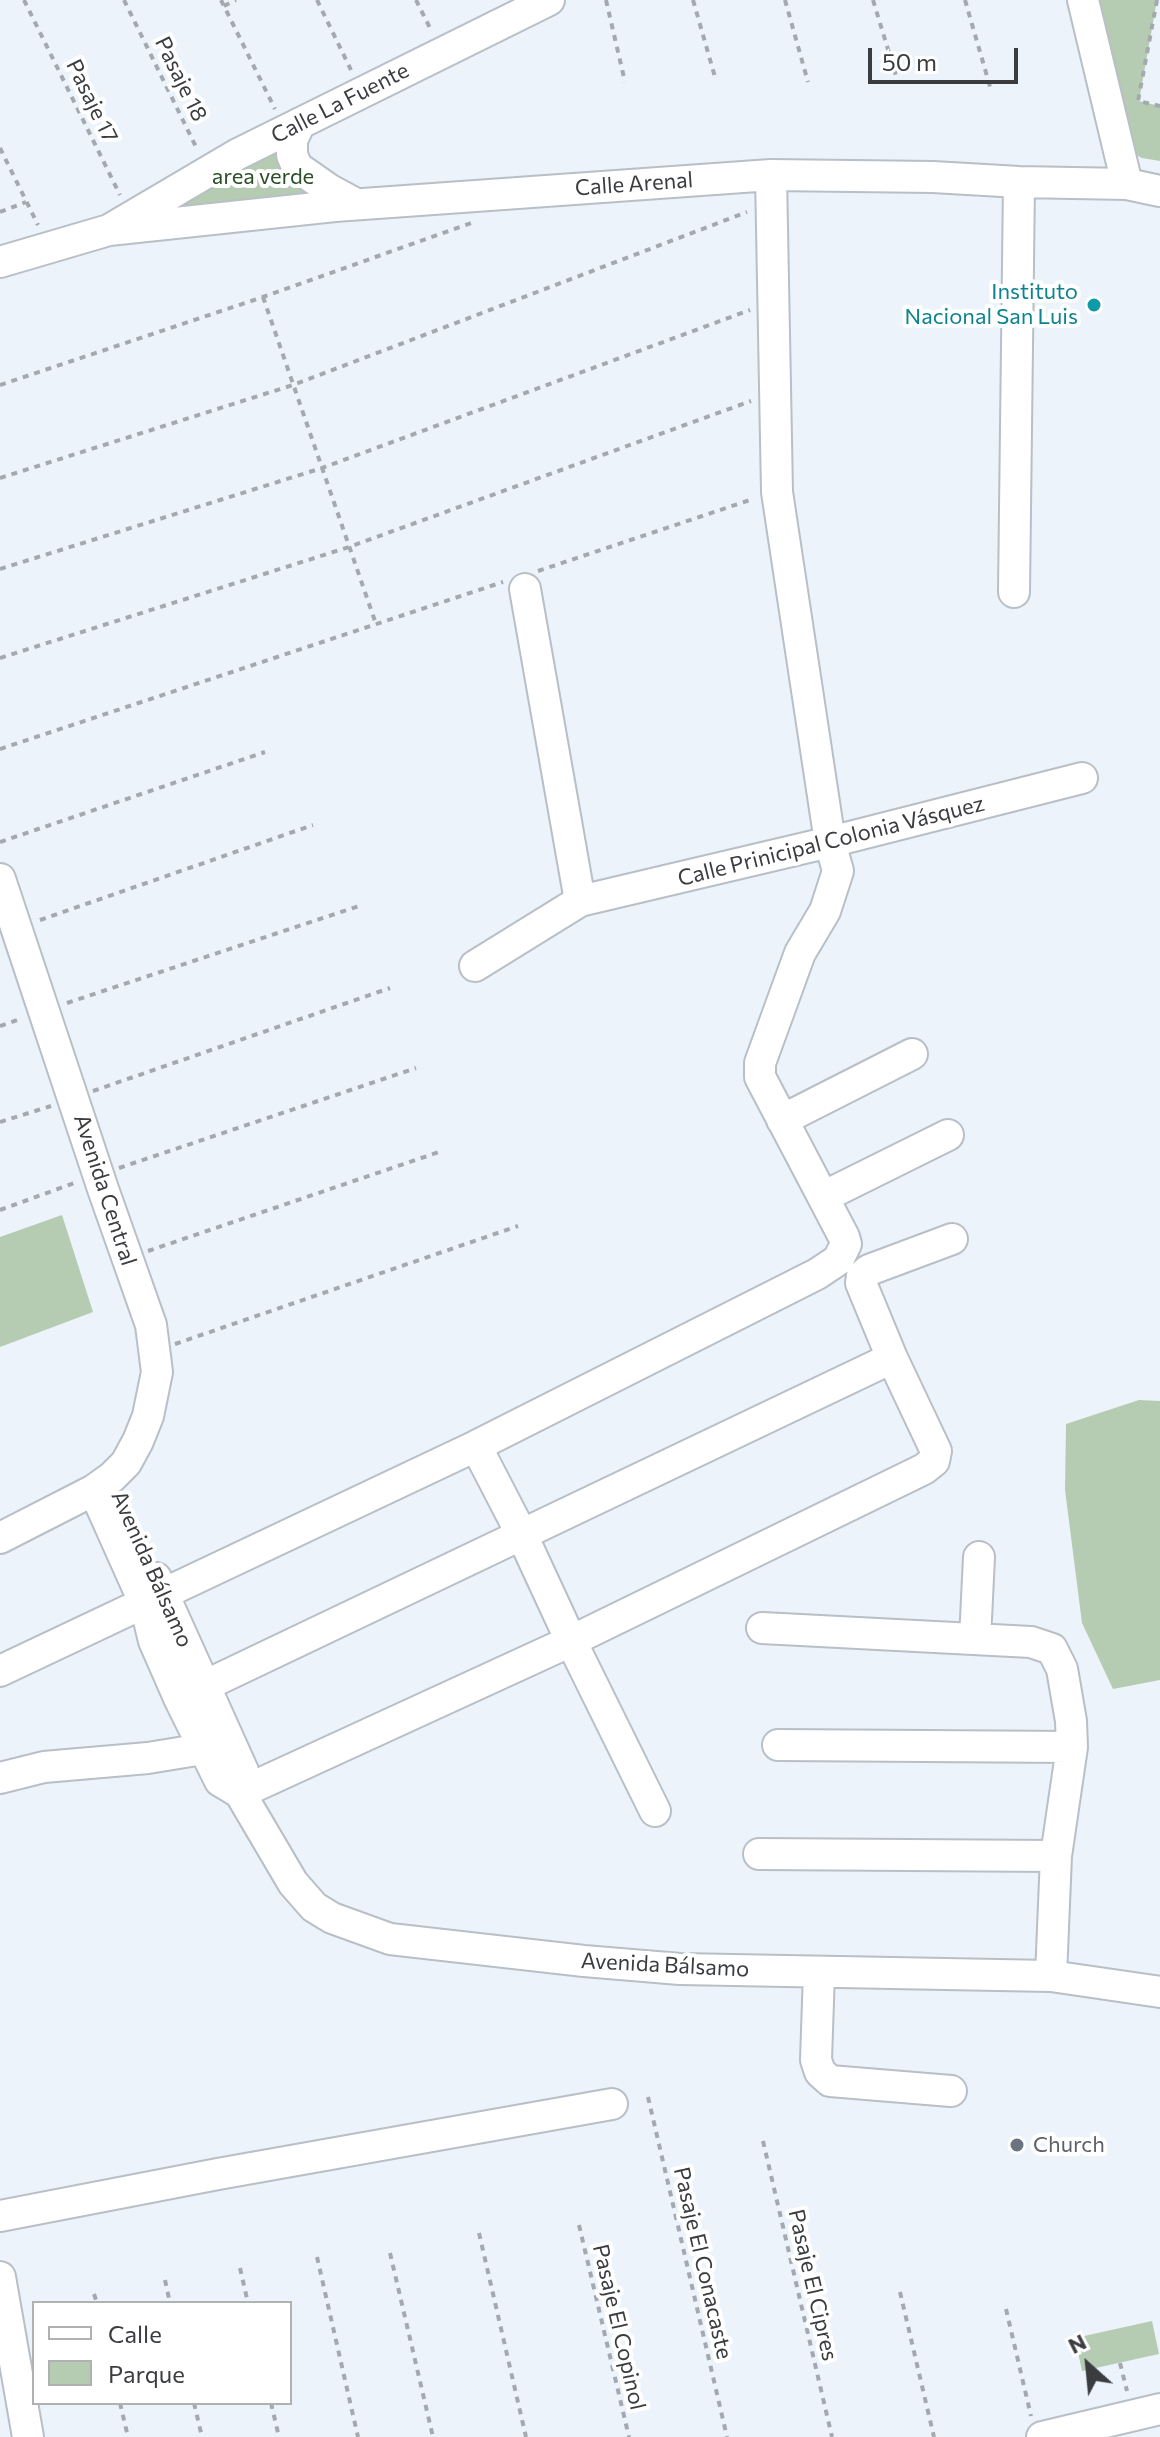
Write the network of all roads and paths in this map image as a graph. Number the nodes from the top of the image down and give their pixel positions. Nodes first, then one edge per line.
1 (24, 0) edge
2 (124, 0) edge
3 (221, 0) edge
4 (236, 0) edge
5 (317, 0) edge
6 (416, 0) edge
7 (549, 0) edge
8 (606, 0) edge
9 (693, 0) edge
10 (785, 0) edge
11 (873, 0) edge
12 (965, 0) edge
13 (1083, 0) edge
14 (1157, 0) edge
15 (224, 6) junction
16 (442, 52) junction
17 (715, 77) dead end
18 (897, 79) dead end
19 (625, 82) dead end
20 (808, 82) dead end
21 (991, 90) dead end
22 (362, 91) junction
23 (1160, 106) edge
24 (292, 127) junction
25 (0, 148) edge
26 (208, 172) junction
27 (1019, 182) junction
28 (1127, 184) junction
29 (771, 189) junction
30 (1160, 191) edge
31 (26, 202) junction
32 (356, 204) junction
33 (0, 212) edge
34 (487, 217) dead end
35 (120, 223) junction
36 (49, 248) junction
37 (0, 262) edge
38 (263, 297) junction
39 (774, 301) junction
40 (0, 385) edge
41 (293, 385) junction
42 (775, 393) junction
43 (322, 468) junction
44 (0, 478) edge
45 (777, 492) junction
46 (349, 547) junction
47 (0, 569) edge
48 (520, 581) junction
49 (1014, 592) dead end
50 (376, 624) junction
51 (0, 658) edge
52 (0, 749) edge
53 (265, 752) dead end
54 (1082, 778) dead end
55 (313, 825) dead end
56 (0, 842) edge
57 (830, 842) junction
58 (0, 879) edge
59 (580, 901) junction
60 (362, 905) dead end
61 (16, 928) junction
62 (475, 966) dead end
63 (390, 988) dead end
64 (44, 1010) junction
65 (912, 1054) dead end
66 (416, 1068) dead end
67 (74, 1098) junction
68 (782, 1120) junction
69 (0, 1122) edge
70 (948, 1135) dead end
71 (439, 1152) dead end
72 (98, 1174) junction
73 (823, 1197) junction
74 (0, 1210) edge
75 (518, 1226) dead end
76 (952, 1239) dead end
77 (127, 1258) junction
78 (850, 1268) junction
79 (154, 1352) junction
80 (892, 1358) junction
81 (476, 1446) junction
82 (103, 1484) junction
83 (522, 1535) junction
84 (0, 1538) edge
85 (979, 1557) dead end
86 (154, 1600) junction
87 (762, 1628) dead end
88 (975, 1639) junction
89 (571, 1641) junction
90 (0, 1671) edge
91 (191, 1692) junction
92 (778, 1745) dead end
93 (1072, 1747) junction
94 (203, 1749) junction
95 (0, 1778) edge
96 (240, 1793) junction
97 (655, 1811) dead end
98 (759, 1854) dead end
99 (1056, 1856) junction
100 (819, 1972) junction
101 (1051, 1976) junction
102 (1160, 1992) edge
103 (951, 2091) dead end
104 (648, 2097) dead end
105 (612, 2104) dead end
106 (763, 2141) dead end
107 (0, 2216) edge
108 (579, 2225) dead end
109 (479, 2233) dead end
110 (390, 2253) dead end
111 (317, 2257) dead end
112 (240, 2268) dead end
113 (0, 2277) edge
114 (165, 2280) dead end
115 (900, 2292) dead end
116 (94, 2294) dead end
117 (96, 2301) edge
118 (170, 2301) edge
119 (248, 2301) edge
120 (1006, 2309) dead end
121 (1120, 2363) dead end
122 (1128, 2396) dead end
123 (120, 2405) edge
124 (194, 2405) edge
125 (271, 2405) edge
126 (1160, 2409) edge
127 (1037, 2428) edge
128 (28, 2437) edge
129 (128, 2437) edge
130 (202, 2437) edge
131 (279, 2437) edge
132 (358, 2437) edge
133 (433, 2437) edge
134 (526, 2437) edge
135 (629, 2437) edge
136 (727, 2437) edge
137 (832, 2437) edge
138 (934, 2437) edge

1 - 35 path, Pasaje 17
2 - 26 path, Pasaje 18
3 - 15 path
4 - 15 path
5 - 22 path
6 - 16 path
7 - 16 street, Calle La Fuente
8 - 19 path
9 - 17 path
10 - 20 path
11 - 18 path
12 - 21 path
13 - 28 street
14 - 23 path
15 - 24 path
16 - 22 street, Calle La Fuente
22 - 24 street, Calle La Fuente
24 - 26 street, Calle La Fuente
24 - 32 street
25 - 31 path
26 - 35 street, Calle La Fuente
27 - 28 street, Calle Arenal
27 - 29 street, Calle Arenal
27 - 49 street
28 - 30 street, Calle Arenal
29 - 32 street, Calle Arenal
29 - 39 street
29 - 41 path
31 - 33 path
31 - 36 path
32 - 35 street, Calle Arenal
34 - 38 path
35 - 36 street, Calle La Fuente
36 - 37 street, Calle La Fuente
38 - 40 path
38 - 41 path
39 - 42 street
39 - 43 path
41 - 43 path
41 - 44 path
42 - 45 street
42 - 46 path
43 - 46 path
43 - 47 path
45 - 48 path
45 - 57 street
46 - 50 path
46 - 51 path
48 - 50 path
48 - 59 street
50 - 52 path
53 - 56 path
54 - 57 street, Calle Prinicipal Colonia Vásquez
55 - 61 path
57 - 59 street, Calle Prinicipal Colonia Vásquez
57 - 68 street
58 - 61 street, Avenida Central
59 - 62 street, Calle Prinicipal Colonia Vásquez
60 - 64 path
61 - 64 street, Avenida Central
63 - 67 path
64 - 67 street, Avenida Central
65 - 68 street
66 - 72 path
67 - 69 path
67 - 72 street, Avenida Central
68 - 73 street
70 - 73 street
71 - 77 path
72 - 74 path
72 - 77 street, Avenida Central
73 - 78 street
75 - 79 path
76 - 78 street
77 - 79 street, Avenida Central
78 - 80 street
78 - 81 street
79 - 82 street, Avenida Central
80 - 83 street
80 - 89 street
81 - 83 street
81 - 86 street
82 - 84 street
82 - 86 street, Avenida Bálsamo
83 - 89 street
83 - 91 street
85 - 88 street
86 - 90 street
86 - 91 street, Avenida Bálsamo
87 - 88 street
88 - 93 street
89 - 96 street
89 - 97 street
91 - 94 street, Avenida Bálsamo
91 - 96 street, Avenida Bálsamo
92 - 93 street
93 - 99 street
94 - 95 street
94 - 96 street, Avenida Bálsamo
96 - 100 street, Avenida Bálsamo
98 - 99 street
99 - 101 street
100 - 101 street, Avenida Bálsamo
100 - 103 street
101 - 102 street, Avenida Bálsamo
104 - 136 path, Pasaje El Conacaste
105 - 107 street
106 - 137 path, Pasaje El Cipres
108 - 135 path, Pasaje El Copinol
109 - 134 path
110 - 133 path
111 - 132 path
112 - 119 path
113 - 128 street
114 - 118 path
115 - 138 path
116 - 117 path
120 - 127 path
121 - 122 path
123 - 129 path
124 - 130 path
125 - 131 path
126 - 127 street

